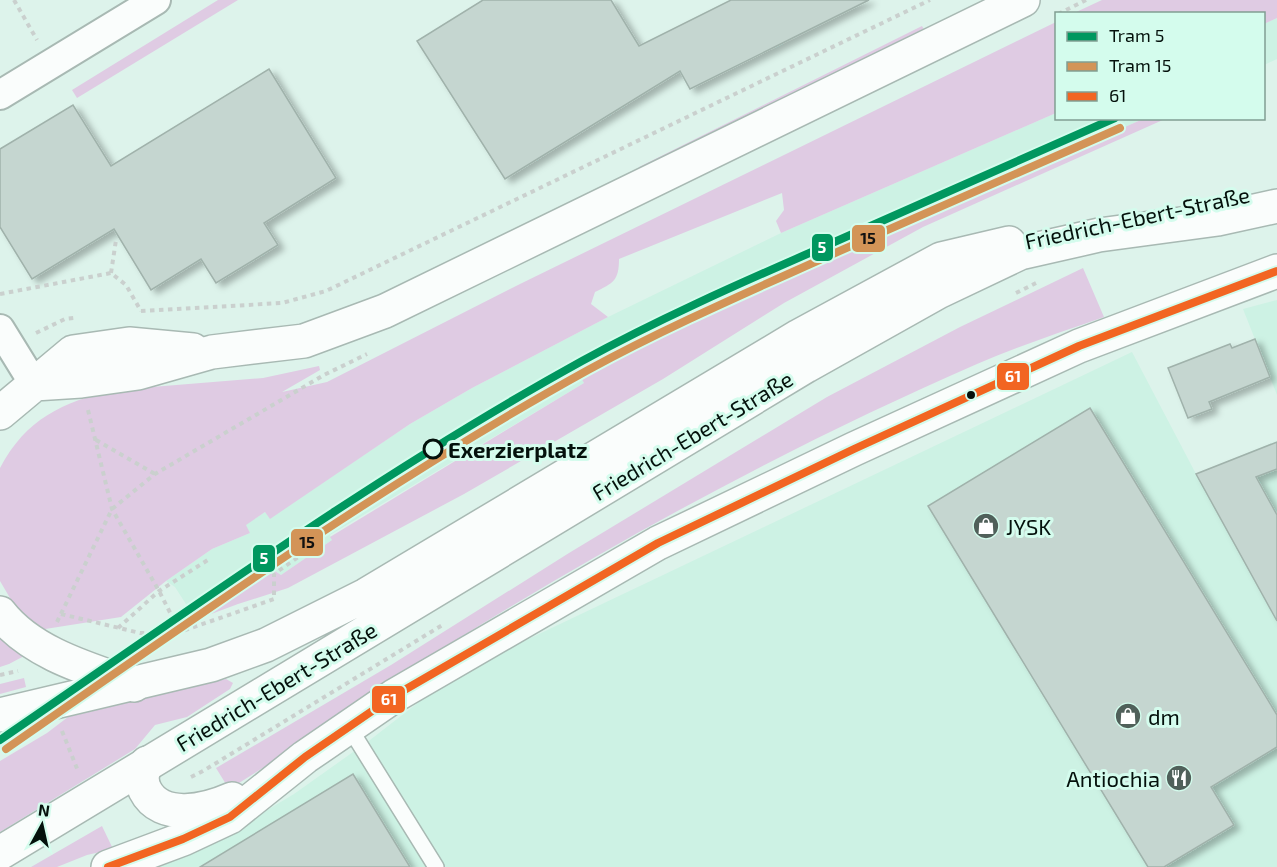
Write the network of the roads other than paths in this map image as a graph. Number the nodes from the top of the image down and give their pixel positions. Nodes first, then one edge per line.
1 (156, 0) edge
2 (1023, 0) edge
3 (0, 95) edge
4 (1277, 184) edge
5 (1277, 206) edge
6 (1277, 271) edge
7 (5, 337) edge
8 (33, 384) junction
9 (0, 413) edge
10 (0, 613) edge
11 (134, 685) junction
12 (0, 715) edge
13 (349, 727) junction
14 (147, 764) junction
15 (272, 781) junction
16 (0, 853) edge
17 (108, 867) edge
18 (436, 867) edge

1 - 3 street
2 - 8 main road
4 - 11 main road, Friedrich-Ebert-Straße
5 - 14 main road, Friedrich-Ebert-Straße
6 - 13 main road
7 - 8 street
8 - 9 main road
10 - 11 main road
11 - 12 main road, Friedrich-Ebert-Straße
13 - 15 main road
13 - 18 lane
14 - 15 main road
14 - 16 main road, Friedrich-Ebert-Straße
15 - 17 main road

